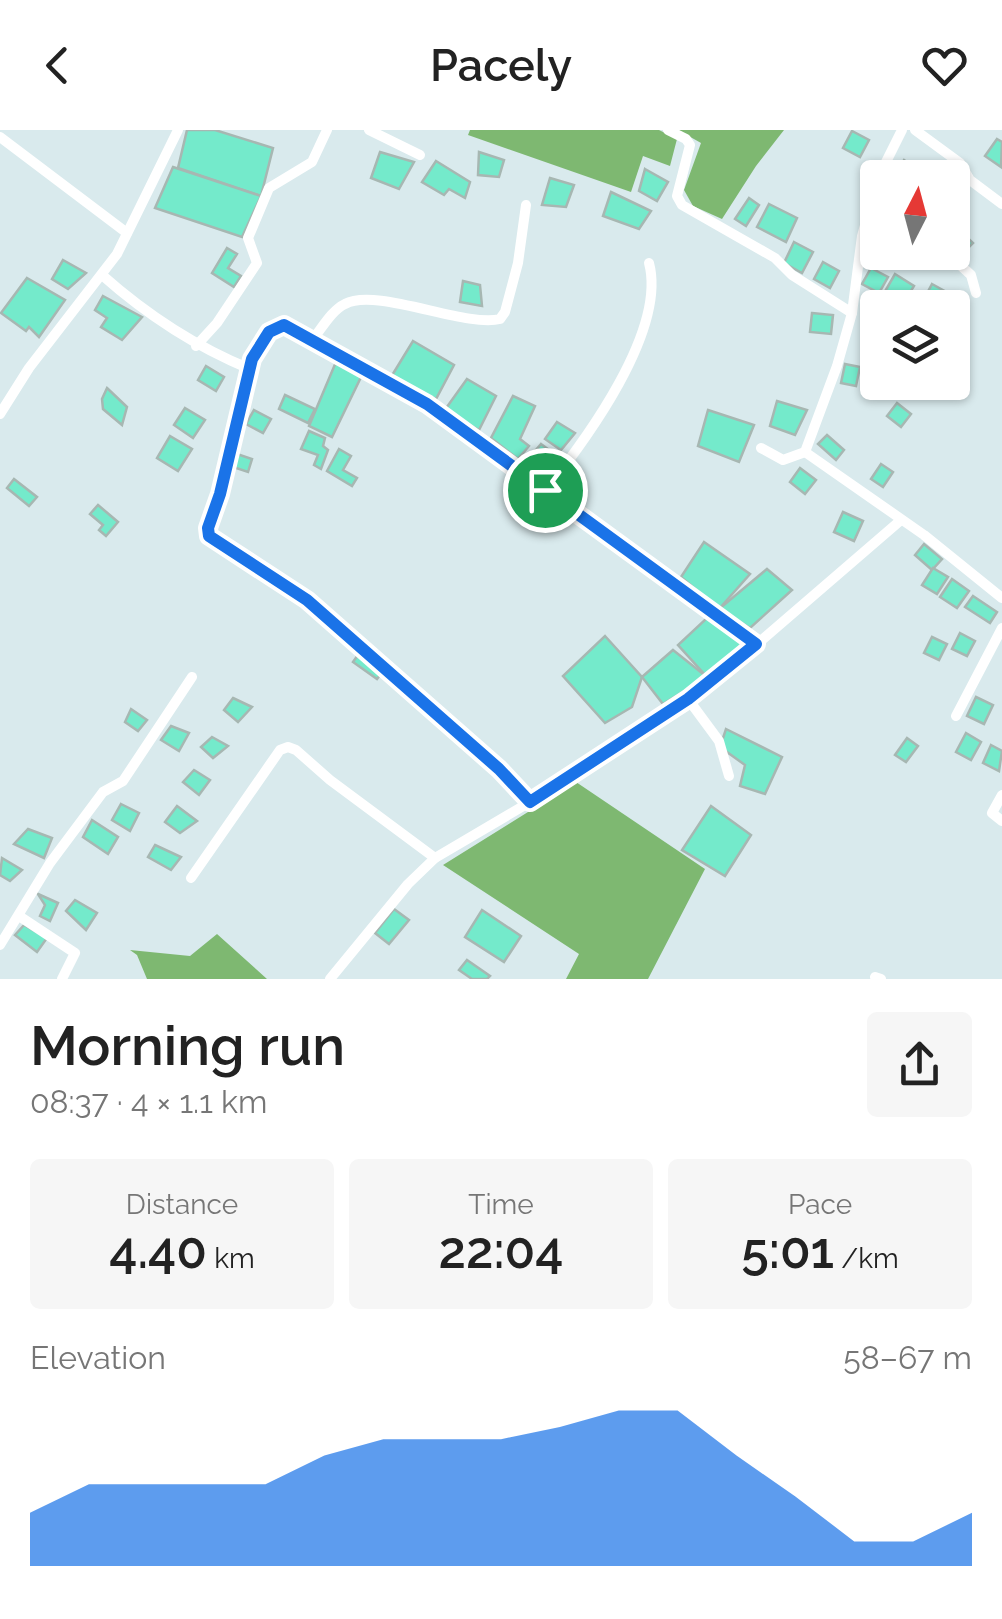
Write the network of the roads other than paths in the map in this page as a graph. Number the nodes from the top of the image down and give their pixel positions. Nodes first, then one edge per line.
1 (178, 130) edge
2 (327, 130) edge
3 (370, 130) edge
4 (668, 130) edge
5 (902, 130) edge
6 (914, 130) edge
7 (0, 137) edge
8 (420, 155) dead end
9 (887, 160) edge
10 (1002, 204) edge
11 (526, 205) dead end
12 (127, 233) junction
13 (860, 251) edge
14 (649, 263) dead end
15 (966, 270) edge
16 (102, 274) junction
17 (976, 294) dead end
18 (852, 313) junction
19 (313, 339) junction
20 (196, 346) junction
21 (250, 369) junction
22 (0, 414) edge
23 (761, 448) dead end
24 (805, 452) junction
25 (545, 490) junction
26 (901, 520) junction
27 (1002, 598) edge
28 (1002, 628) edge
29 (756, 644) junction
30 (192, 677) dead end
31 (688, 699) junction
32 (956, 716) dead end
33 (729, 776) dead end
34 (1002, 794) edge
35 (530, 802) junction
36 (1002, 820) edge
37 (435, 858) junction
38 (191, 878) dead end
39 (20, 916) junction
40 (0, 945) edge
41 (62, 979) edge
42 (330, 979) edge

1 - 12 street
2 - 20 street
3 - 8 street
4 - 18 street
5 - 9 street
6 - 10 street
7 - 12 street
11 - 19 street
12 - 16 street
13 - 18 street
14 - 25 street
15 - 17 street
16 - 20 street
16 - 22 street
18 - 24 street
19 - 21 street
19 - 25 street
20 - 21 street
21 - 35 street
23 - 24 street
24 - 26 street
25 - 29 street
26 - 27 street
26 - 29 street
28 - 32 street
29 - 31 street
30 - 39 street
31 - 33 street
31 - 35 street
34 - 36 street
35 - 37 street
37 - 38 street
37 - 42 street
39 - 40 street
39 - 41 street

